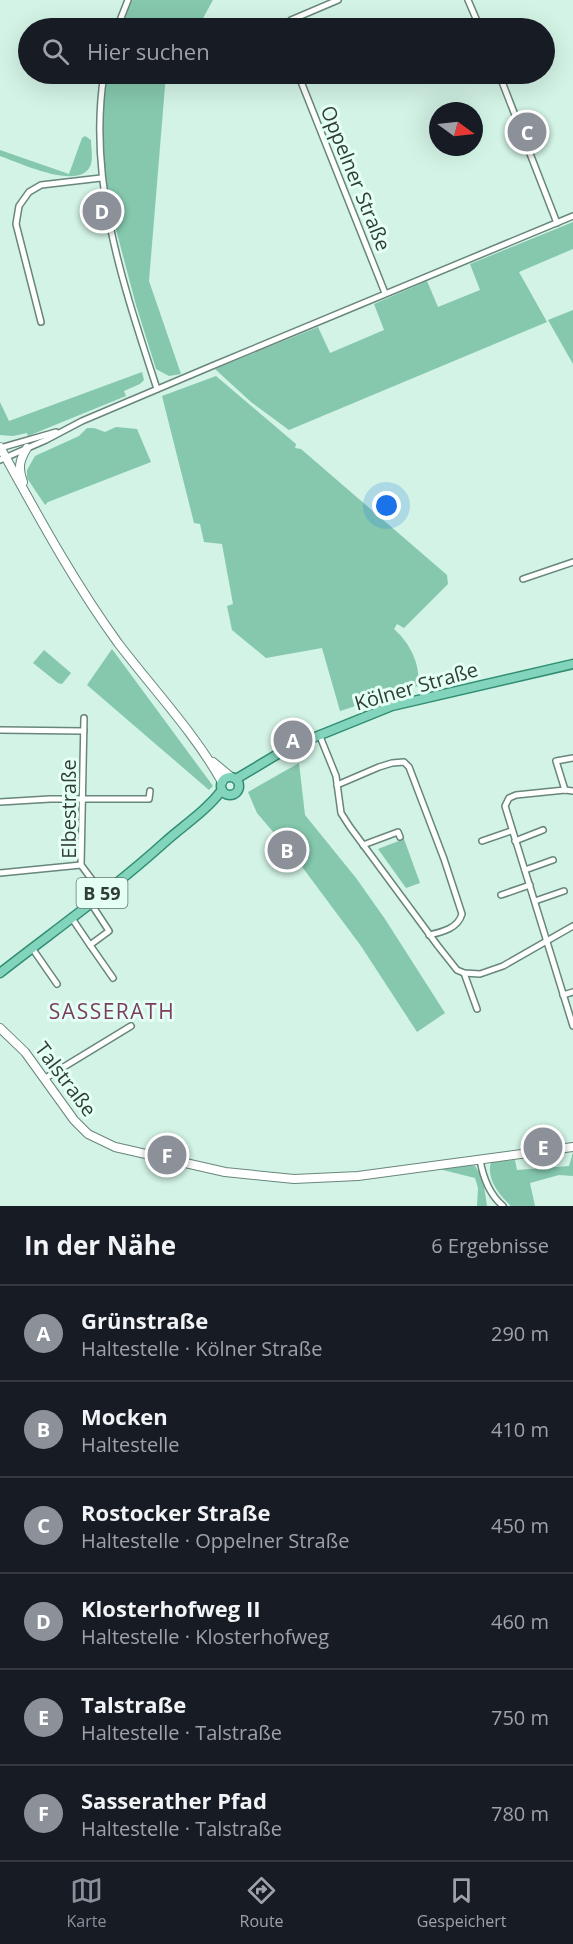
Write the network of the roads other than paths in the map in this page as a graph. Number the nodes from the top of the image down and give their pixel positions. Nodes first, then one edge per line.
1 (128, 0) edge
2 (338, 0) edge
3 (468, 0) edge
4 (121, 18) edge
5 (296, 18) edge
6 (476, 18) edge
7 (102, 84) edge
8 (302, 84) edge
9 (503, 84) edge
10 (101, 178) junction
11 (573, 216) edge
12 (557, 223) junction
13 (385, 293) junction
14 (41, 322) dead end
15 (157, 389) junction
16 (61, 430) junction
17 (0, 447) edge
18 (27, 448) junction
19 (3, 458) edge
20 (39, 519) junction
21 (573, 562) edge
22 (523, 579) dead end
23 (573, 664) edge
24 (84, 718) dead end
25 (0, 730) edge
26 (84, 731) junction
27 (320, 734) junction
28 (207, 757) junction
29 (573, 758) edge
30 (236, 781) junction
31 (337, 785) junction
32 (224, 789) junction
33 (565, 790) junction
34 (150, 791) dead end
35 (573, 791) edge
36 (83, 798) junction
37 (0, 802) edge
38 (543, 830) dead end
39 (511, 831) junction
40 (400, 837) dead end
41 (515, 840) junction
42 (482, 841) dead end
43 (363, 845) junction
44 (553, 860) dead end
45 (81, 864) junction
46 (525, 870) junction
47 (0, 873) edge
48 (530, 885) junction
49 (564, 891) dead end
50 (102, 893) junction
51 (501, 895) dead end
52 (535, 901) junction
53 (90, 902) junction
54 (71, 917) junction
55 (573, 926) edge
56 (429, 935) junction
57 (547, 942) junction
58 (90, 945) junction
59 (32, 948) junction
60 (0, 973) edge
61 (464, 973) junction
62 (113, 978) dead end
63 (57, 984) dead end
64 (573, 992) edge
65 (563, 995) junction
66 (477, 1008) dead end
67 (131, 1026) dead end
68 (573, 1026) edge
69 (0, 1028) edge
70 (44, 1079) junction
71 (573, 1147) edge
72 (480, 1160) junction
73 (503, 1206) edge

1 - 4 street
2 - 5 street
3 - 6 street
7 - 10 street
8 - 13 street, Oppelner Straße
9 - 12 street
10 - 14 street
10 - 15 street
11 - 12 street
12 - 13 street
13 - 15 street
15 - 16 street
16 - 17 street
16 - 18 street
17 - 19 street
18 - 19 street
18 - 20 street
19 - 20 street
20 - 28 street
21 - 22 street
23 - 27 main road, Kölner Straße / B 59
24 - 26 street, Elbestraße
25 - 26 street
26 - 36 street, Elbestraße
27 - 30 main road, Kölner Straße / B 59
27 - 31 street
28 - 30 street
28 - 32 street
29 - 33 street
30 - 32 main road, Kölner Straße / B 59
30 - 32 main road, Kölner Straße / B 59
31 - 43 street
31 - 56 street
32 - 50 main road, Kölner Straße / B 59
33 - 35 street
33 - 39 street
34 - 36 street
36 - 37 street
36 - 45 street, Elbestraße
38 - 41 street
39 - 41 street
39 - 42 street
40 - 43 street
41 - 46 street
43 - 56 street
44 - 46 street
45 - 47 street
45 - 50 street, Elbestraße
46 - 48 street
48 - 51 street
48 - 52 street
49 - 52 street
50 - 53 main road, Kölner Straße / B 59
52 - 57 street
53 - 54 main road, Kölner Straße / B 59
53 - 58 street
54 - 58 street
54 - 59 main road, Kölner Straße / B 59
55 - 57 street
56 - 61 street
57 - 61 street
57 - 65 street
58 - 62 street
59 - 60 main road, Kölner Straße / B 59
59 - 63 street
61 - 66 street
64 - 65 street
65 - 68 street
67 - 70 street
69 - 70 street, Talstraße
70 - 72 street, Talstraße
71 - 72 street, Talstraße
72 - 73 street

